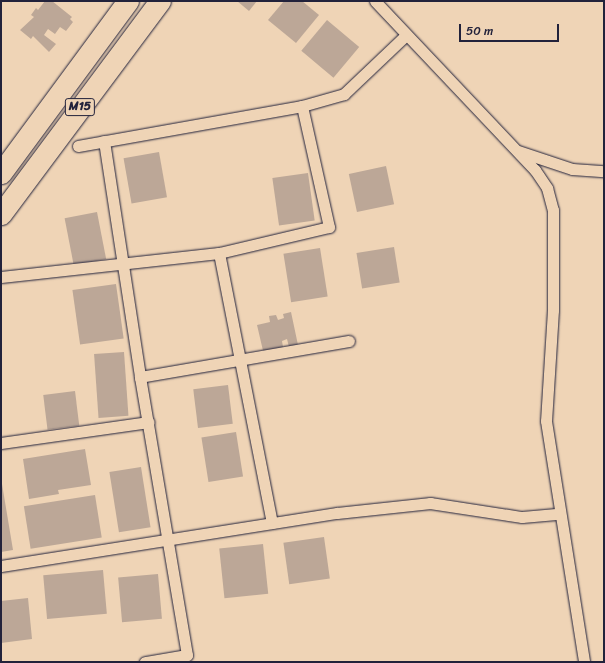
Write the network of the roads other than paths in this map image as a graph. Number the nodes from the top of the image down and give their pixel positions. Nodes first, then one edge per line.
1 (128, 1) edge
2 (160, 1) edge
3 (375, 1) edge
4 (406, 35) junction
5 (302, 106) junction
6 (104, 141) junction
7 (78, 146) dead end
8 (516, 150) junction
9 (604, 170) edge
10 (1, 173) edge
11 (1, 214) edge
12 (219, 252) junction
13 (124, 263) junction
14 (1, 277) edge
15 (349, 341) dead end
16 (240, 358) junction
17 (140, 377) junction
18 (149, 422) junction
19 (1, 444) edge
20 (559, 514) junction
21 (272, 523) junction
22 (168, 539) junction
23 (1, 566) edge
24 (145, 662) edge
25 (584, 662) edge

1 - 10 highway, M15
2 - 11 highway, M15
3 - 4 street
4 - 5 street
4 - 8 street
5 - 6 street
5 - 12 street
6 - 7 street
6 - 13 street
8 - 9 street
8 - 20 street
12 - 13 street
12 - 16 street
13 - 14 street
13 - 17 street
15 - 16 street
16 - 17 street
16 - 21 street
17 - 18 street
18 - 19 street
18 - 22 street
20 - 21 street
20 - 25 street
21 - 22 street
22 - 23 street
22 - 24 street

